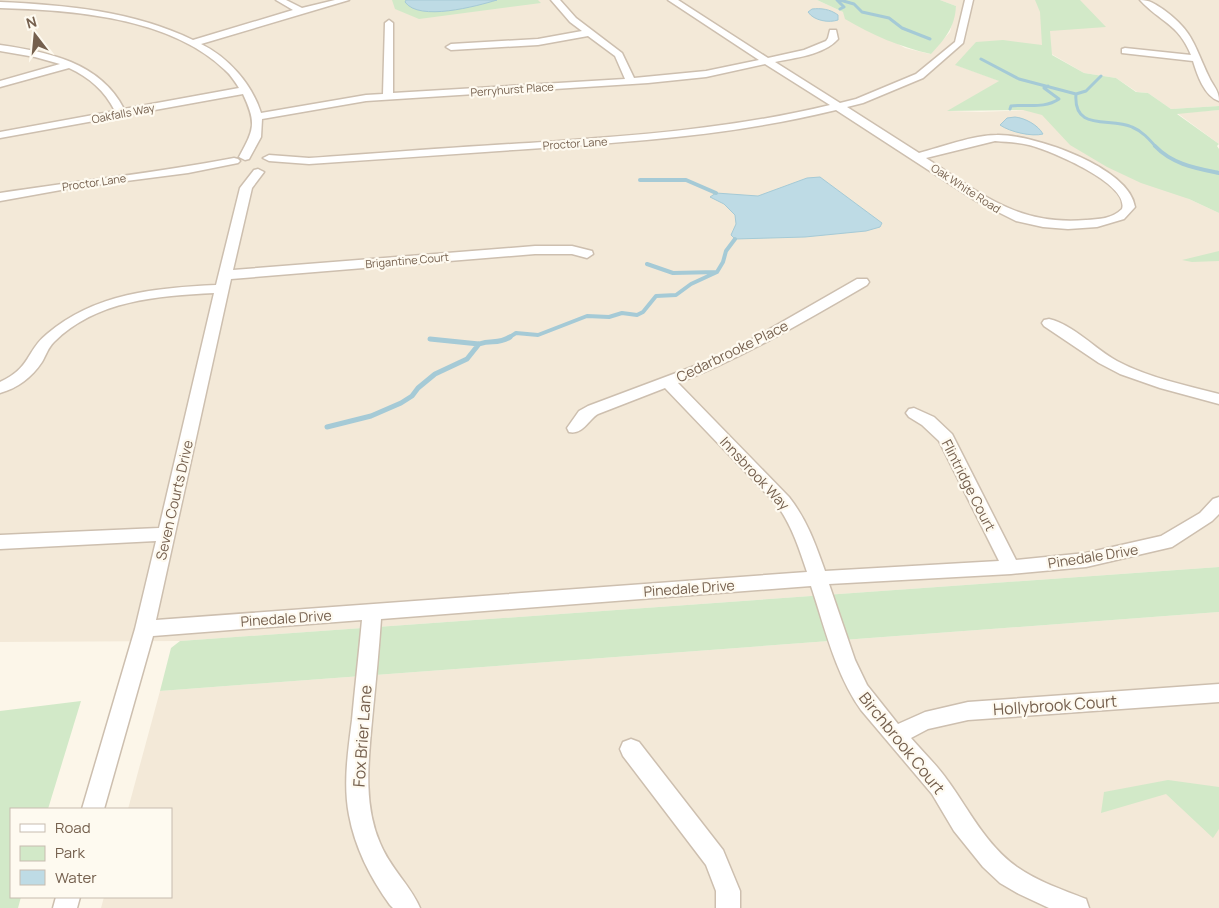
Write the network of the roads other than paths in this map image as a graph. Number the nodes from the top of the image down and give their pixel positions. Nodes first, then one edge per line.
1 (280, 0) edge
2 (345, 0) edge
3 (555, 0) edge
4 (672, 0) edge
5 (969, 0) edge
6 (1144, 0) edge
7 (0, 5) edge
8 (301, 11) junction
9 (389, 23) dead end
10 (833, 32) dead end
11 (589, 33) junction
12 (194, 43) junction
13 (451, 47) dead end
14 (0, 48) edge
15 (1125, 51) dead end
16 (1196, 58) junction
17 (768, 61) junction
18 (69, 65) junction
19 (632, 81) junction
20 (0, 84) edge
21 (246, 90) junction
22 (388, 96) junction
23 (1219, 98) edge
24 (840, 107) junction
25 (121, 113) junction
26 (256, 117) junction
27 (0, 135) edge
28 (255, 138) junction
29 (266, 157) junction
30 (917, 157) junction
31 (309, 160) junction
32 (240, 170) junction
33 (261, 171) junction
34 (0, 197) edge
35 (588, 254) dead end
36 (224, 282) junction
37 (862, 282) dead end
38 (1049, 323) dead end
39 (668, 382) junction
40 (0, 388) edge
41 (1219, 399) edge
42 (914, 413) dead end
43 (575, 428) dead end
44 (1219, 503) edge
45 (166, 534) junction
46 (0, 542) edge
47 (1011, 567) junction
48 (818, 578) junction
49 (372, 611) junction
50 (145, 629) junction
51 (1219, 693) edge
52 (896, 735) junction
53 (631, 750) dead end
54 (93, 808) edge
55 (408, 908) edge
56 (728, 908) edge
57 (1077, 908) edge

1 - 8 street
2 - 8 street
3 - 11 street
4 - 17 street, Oak White Road
5 - 24 street, Proctor Lane
6 - 16 street
7 - 12 street, Seven Courts Drive
8 - 12 street
9 - 22 street
10 - 17 street, Perryhurst Place
11 - 13 street
11 - 19 street
12 - 21 street, Seven Courts Drive
14 - 18 street
15 - 16 street
16 - 23 street
17 - 19 street, Perryhurst Place
17 - 24 street, Oak White Road
18 - 20 street
18 - 25 street
19 - 22 street, Perryhurst Place
21 - 25 street, Oakfalls Way
21 - 26 street, Seven Courts Drive
22 - 26 street, Perryhurst Place
24 - 30 street, Oak White Road
24 - 31 street, Proctor Lane
25 - 27 street, Oakfalls Way
26 - 28 street, Seven Courts Drive
28 - 29 street, Seven Courts Drive
28 - 32 street, Seven Courts Drive
29 - 31 street, Proctor Lane
29 - 32 street, Proctor Lane
29 - 33 street, Seven Courts Drive
30 - 30 street, Oak White Road
31 - 33 street, Proctor Lane
32 - 33 street, Seven Courts Drive
32 - 34 street, Proctor Lane
32 - 36 street, Seven Courts Drive
35 - 36 street, Brigantine Court
36 - 40 street, Brigantine Court
36 - 45 street, Seven Courts Drive
37 - 39 street, Cedarbrooke Place
38 - 41 street
39 - 43 street, Cedarbrooke Place
39 - 48 street, Innsbrook Way
42 - 47 street, Flintridge Court
44 - 47 street, Pinedale Drive
45 - 46 street
45 - 50 street, Seven Courts Drive
47 - 48 street, Pinedale Drive
48 - 49 street, Pinedale Drive
48 - 52 street, Birchbrook Court
49 - 50 street, Pinedale Drive
49 - 55 street, Fox Brier Lane
50 - 54 street, Seven Courts Drive
51 - 52 street, Hollybrook Court
52 - 57 street, Birchbrook Court
53 - 56 street

